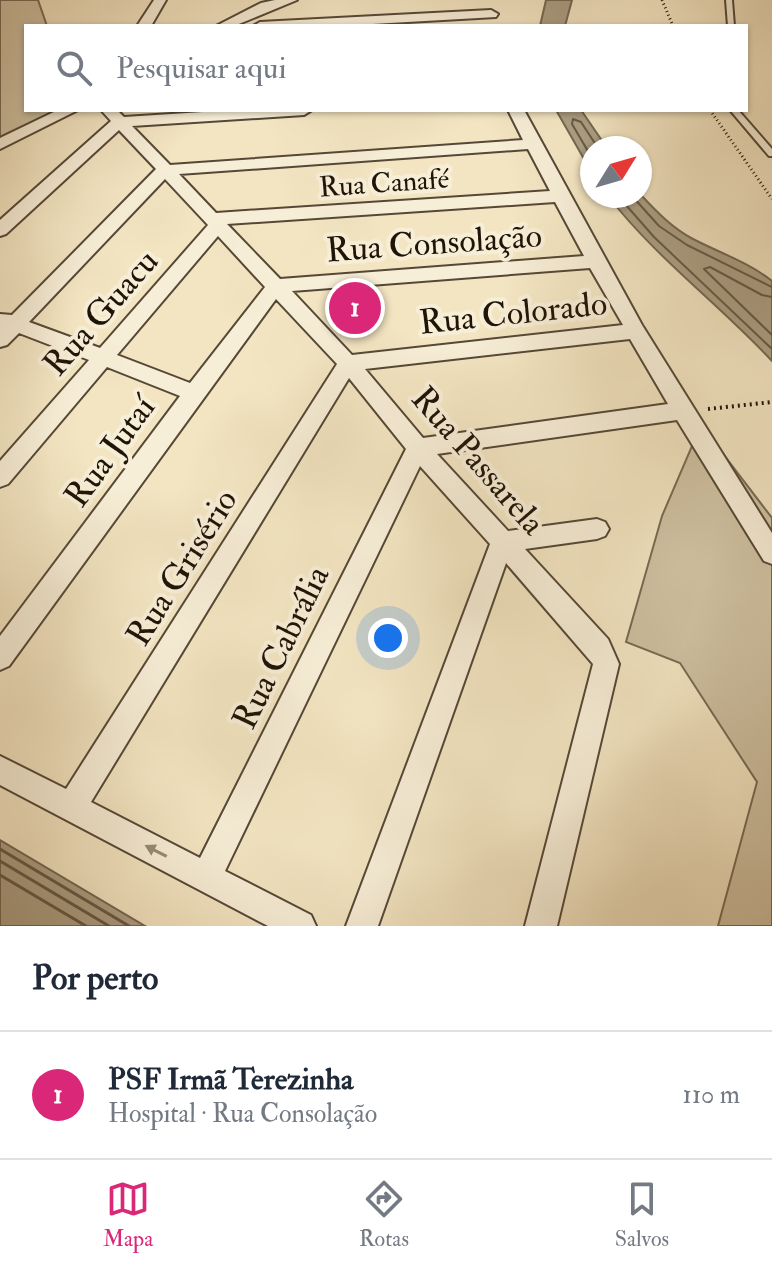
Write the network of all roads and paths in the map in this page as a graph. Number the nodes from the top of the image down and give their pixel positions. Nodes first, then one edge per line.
1 (160, 0) edge
2 (237, 0) edge
3 (291, 0) edge
4 (662, 0) edge
5 (729, 0) edge
6 (266, 6) junction
7 (491, 13) edge
8 (145, 24) edge
9 (227, 24) edge
10 (296, 24) edge
11 (672, 24) edge
12 (731, 24) edge
13 (66, 112) edge
14 (241, 112) edge
15 (517, 112) edge
16 (711, 112) edge
17 (736, 112) edge
18 (114, 116) edge
19 (0, 144) edge
20 (533, 144) junction
21 (772, 154) edge
22 (164, 170) junction
23 (559, 196) junction
24 (772, 199) edge
25 (215, 222) junction
26 (0, 230) edge
27 (597, 261) junction
28 (276, 286) junction
29 (8, 321) edge
30 (638, 331) junction
31 (0, 340) edge
32 (103, 355) junction
33 (348, 363) junction
34 (194, 393) junction
35 (772, 402) edge
36 (738, 406) dead end
37 (682, 411) junction
38 (418, 448) junction
39 (0, 477) edge
40 (597, 529) dead end
41 (502, 542) junction
42 (772, 553) edge
43 (0, 657) edge
44 (0, 770) edge
45 (71, 807) junction
46 (206, 877) junction
47 (300, 926) edge
48 (362, 926) edge
49 (541, 926) edge

1 - 8 street
2 - 6 street
3 - 6 street
4 - 11 path
5 - 12 lane
6 - 9 street
7 - 10 street
13 - 19 street
14 - 18 street
15 - 20 street
16 - 24 path
17 - 21 lane
18 - 22 street, Rua Passarela
18 - 26 street
20 - 22 street
20 - 23 street
22 - 25 street, Rua Passarela
22 - 29 street
23 - 25 street, Rua Canafé
23 - 27 street
25 - 28 street, Rua Passarela
25 - 32 street, Rua Guacu
27 - 28 street, Rua Consolação
27 - 30 street
28 - 33 street, Rua Passarela
28 - 34 street, Rua Jutaí
29 - 31 street
29 - 32 street
30 - 33 street, Rua Colorado
30 - 37 street
32 - 34 street
32 - 39 street, Rua Guacu
33 - 38 street, Rua Passarela
33 - 45 street, Rua Grisério
34 - 43 street, Rua Jutaí
35 - 36 path
37 - 38 street
37 - 42 street
38 - 41 street, Rua Passarela
38 - 46 street, Rua Cabrália
40 - 41 street
41 - 48 street
41 - 49 street, Rua Passarela
44 - 45 street
46 -> 45 street
46 - 47 street

